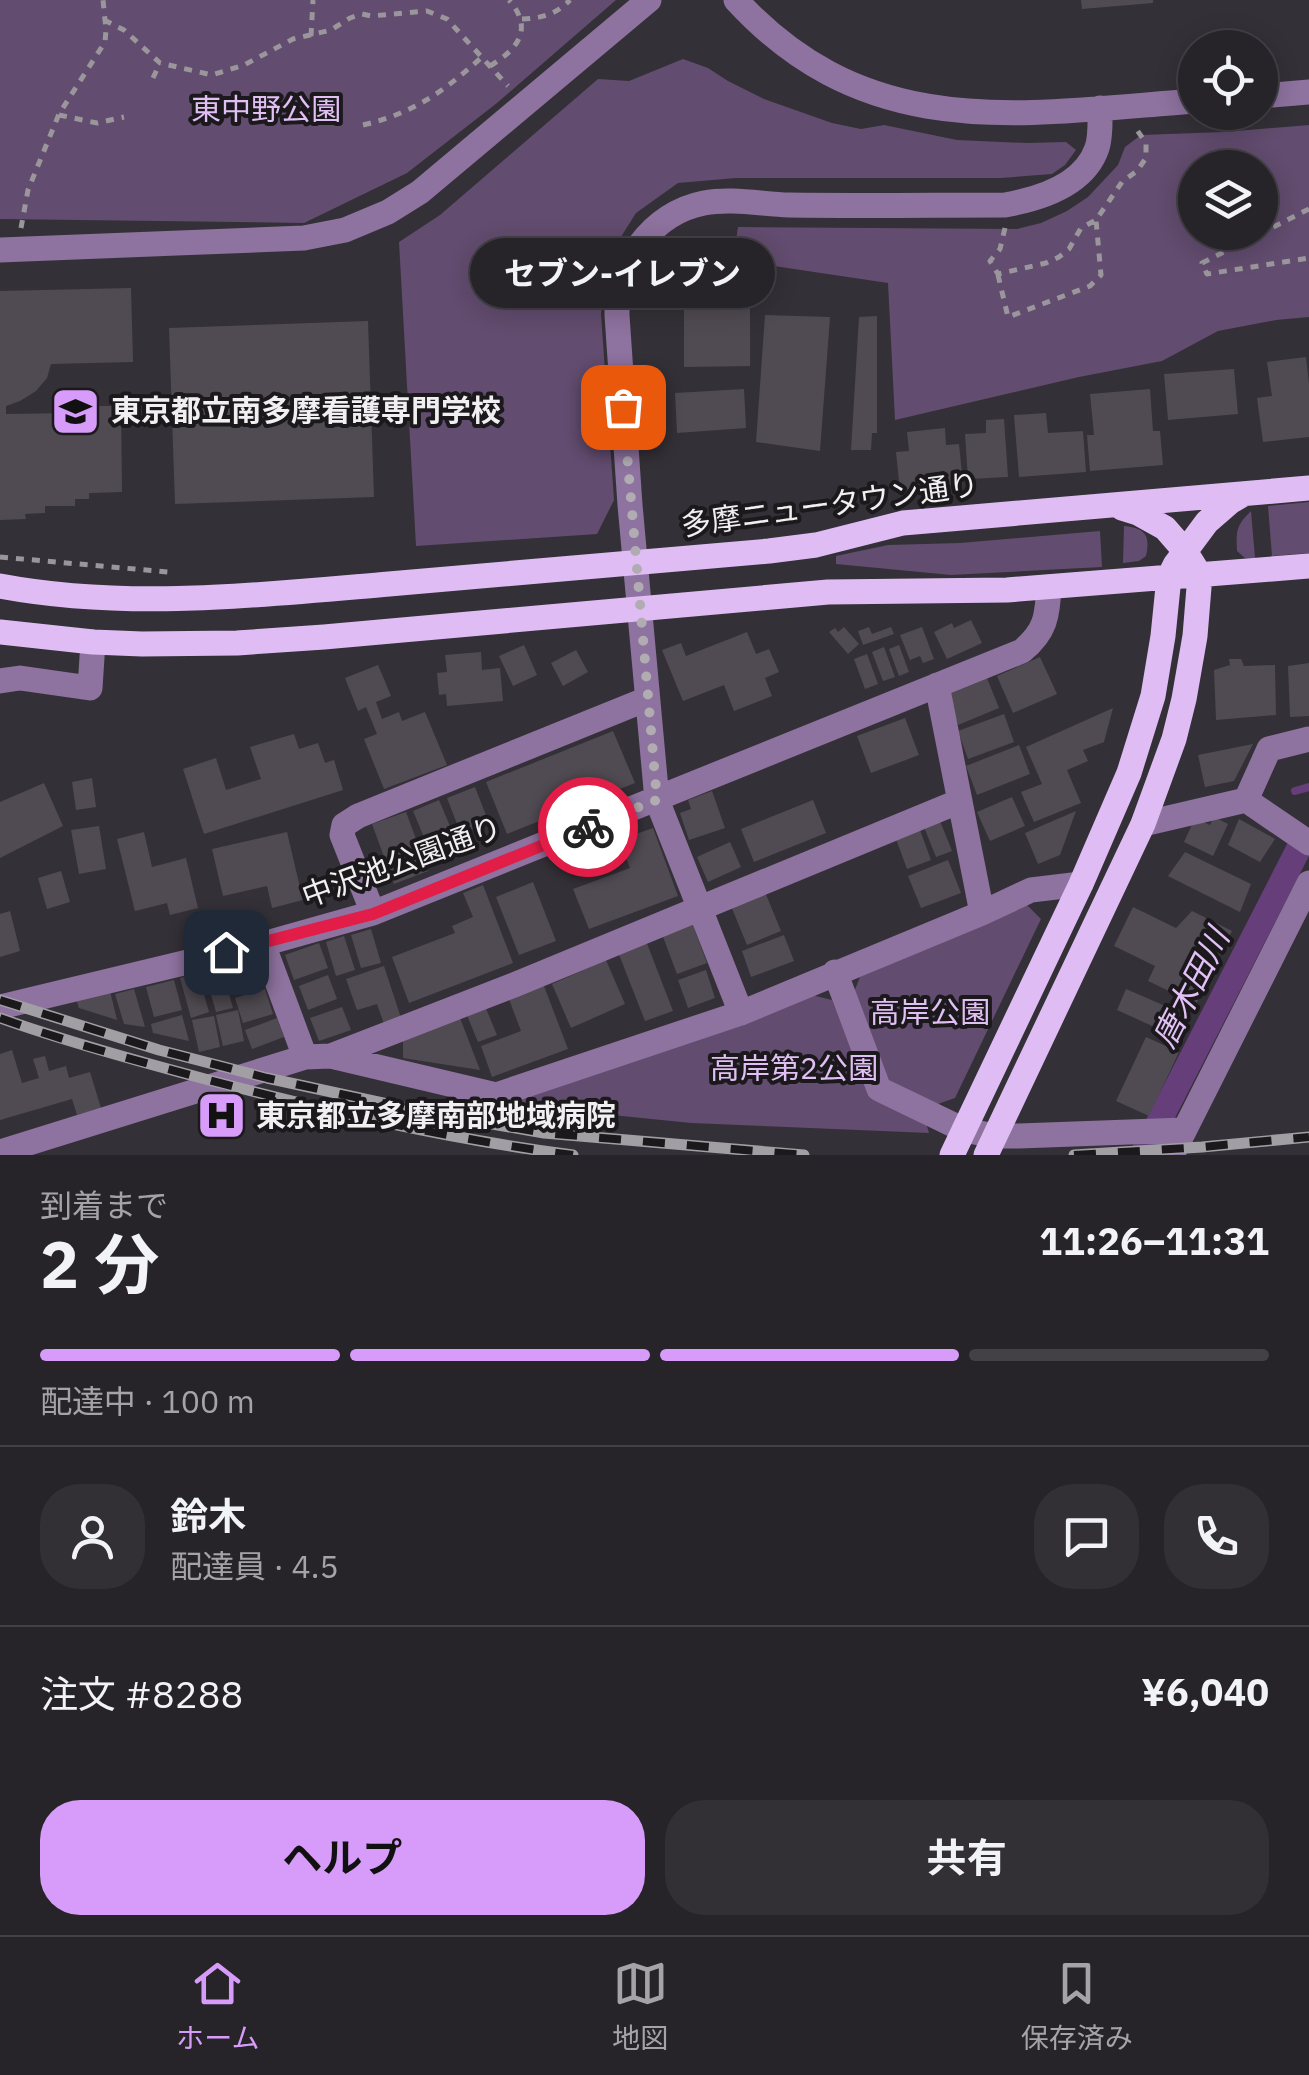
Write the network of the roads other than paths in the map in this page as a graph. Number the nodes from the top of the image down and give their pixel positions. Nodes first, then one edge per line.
1 (649, 0) edge
2 (736, 0) edge
3 (1309, 92) edge
4 (1278, 95) edge
5 (1178, 102) edge
6 (1100, 108) junction
7 (0, 250) edge
8 (1309, 488) edge
9 (1242, 494) junction
10 (1114, 506) junction
11 (1185, 551) junction
12 (635, 563) junction
13 (1309, 566) edge
14 (1200, 575) junction
15 (1169, 577) junction
16 (0, 586) edge
17 (1049, 587) junction
18 (318, 590) junction
19 (639, 609) junction
20 (0, 632) edge
21 (324, 637) junction
22 (93, 642) junction
23 (0, 681) edge
24 (937, 685) junction
25 (647, 699) junction
26 (1309, 739) edge
27 (657, 800) junction
28 (1246, 800) junction
29 (960, 801) junction
30 (1143, 824) junction
31 (1309, 842) edge
32 (1309, 883) edge
33 (1081, 884) junction
34 (700, 909) junction
35 (982, 913) junction
36 (373, 914) junction
37 (264, 944) junction
38 (836, 972) junction
39 (0, 1007) edge
40 (740, 1013) junction
41 (318, 1056) junction
42 (964, 1130) junction
43 (1176, 1139) edge
44 (990, 1146) edge
45 (0, 1152) edge
46 (952, 1155) edge

1 - 7 street
2 - 6 street
3 - 4 street
5 - 6 street
6 - 12 street
8 - 9 main road, 多摩ニュータウン通り
9 - 10 main road, 多摩ニュータウン通り
9 - 11 main road
10 - 11 main road
10 - 12 main road, 多摩ニュータウン通り
11 - 14 main road
11 - 15 main road
12 - 18 main road, 多摩ニュータウン通り
12 - 19 street
13 - 14 main road
14 - 15 main road
14 - 30 main road
15 - 17 main road
15 - 33 main road
16 - 18 main road, 多摩ニュータウン通り
17 - 19 main road
17 - 24 street, 中沢池公園通り
18 - 21 main road
19 - 21 main road
19 - 25 street
20 - 22 main road
21 - 22 main road
22 - 23 street
24 - 27 street, 中沢池公園通り
24 - 29 street
25 - 27 street
25 - 36 street
26 - 28 street
27 - 34 street
27 - 36 street, 中沢池公園通り
28 - 30 street
28 - 31 street
29 - 34 street
29 - 35 street
30 - 44 main road
32 - 43 street
33 - 35 street
33 - 42 main road
34 - 40 street
34 - 41 street
35 - 38 street
36 - 37 street, 中沢池公園通り
37 - 39 street, 中沢池公園通り
37 - 41 street
38 - 40 street
38 - 42 street
40 - 41 street
41 - 45 street
42 - 44 street
42 - 46 main road
43 - 44 street

